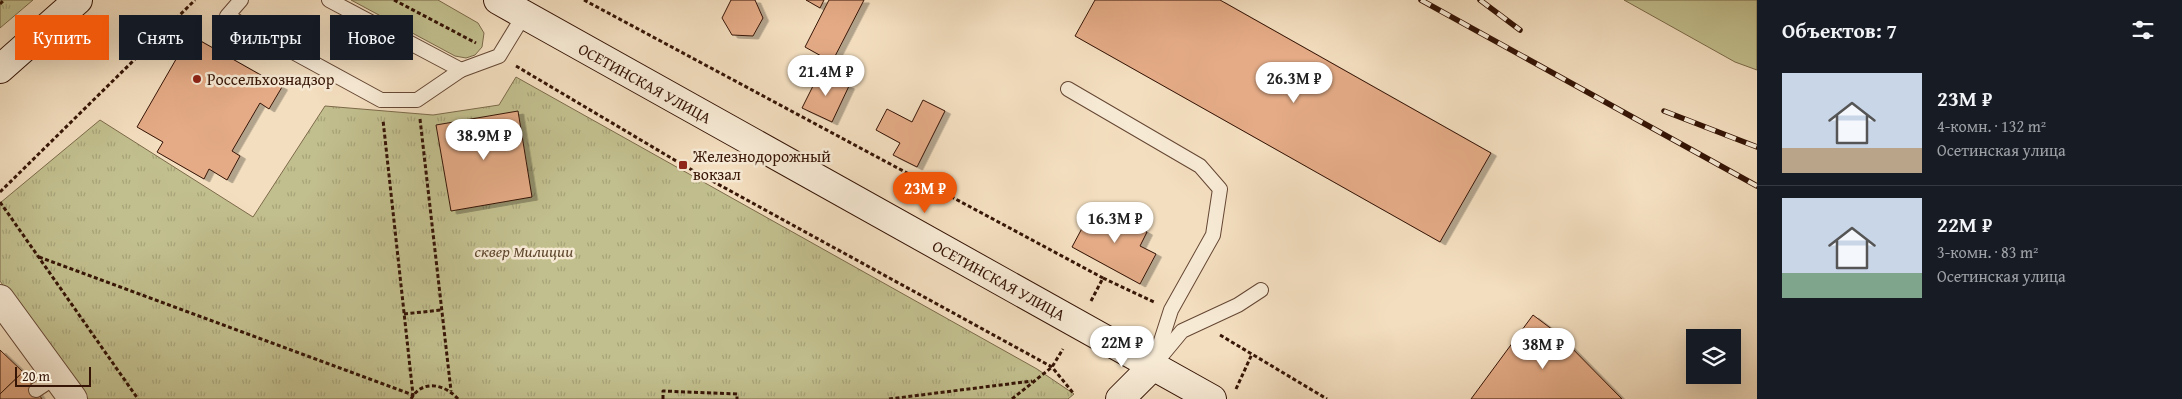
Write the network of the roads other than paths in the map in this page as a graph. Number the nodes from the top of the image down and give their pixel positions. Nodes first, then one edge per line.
1 (78, 0) edge
2 (241, 0) edge
3 (329, 0) edge
4 (498, 0) edge
5 (524, 15) junction
6 (0, 69) edge
7 (461, 70) junction
8 (1068, 89) dead end
9 (1262, 290) dead end
10 (0, 299) edge
11 (1153, 366) junction
12 (1224, 394) edge
13 (73, 399) edge
14 (1120, 399) edge

1 - 6 main road
2 - 7 lane
3 - 7 lane
4 - 5 main road, ОСЕТИНСКАЯ УЛИЦА
5 - 7 lane
5 - 11 main road, ОСЕТИНСКАЯ УЛИЦА
8 - 11 lane
9 - 11 lane
10 - 13 main road
11 - 12 main road, ОСЕТИНСКАЯ УЛИЦА
11 - 14 main road

